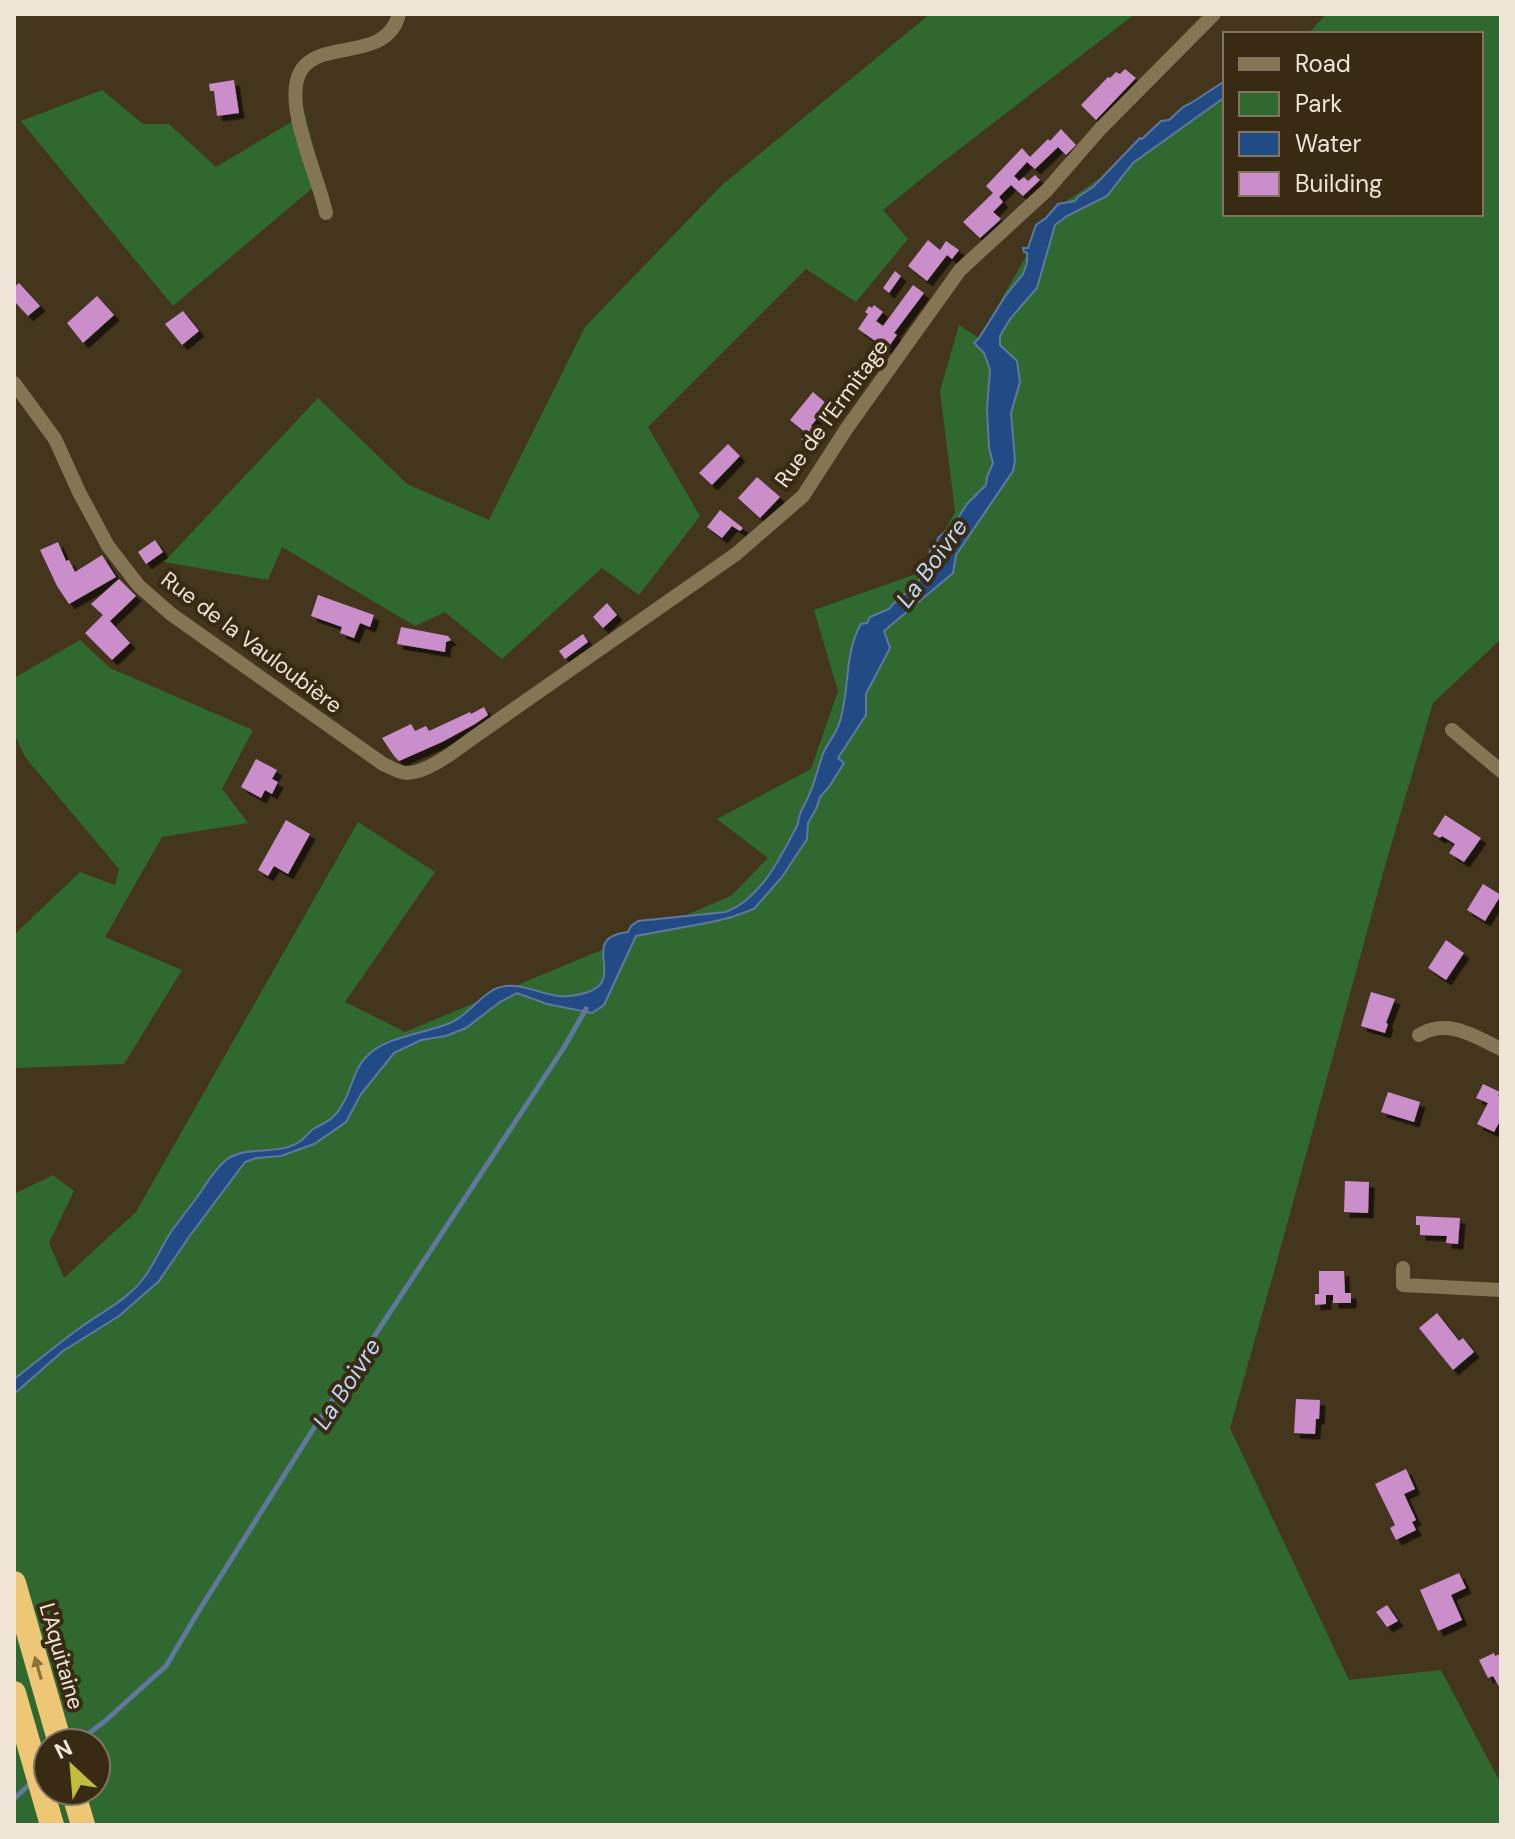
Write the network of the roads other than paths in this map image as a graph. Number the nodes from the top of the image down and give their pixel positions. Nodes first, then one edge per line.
1 (399, 14) edge
2 (1214, 14) edge
3 (326, 213) dead end
4 (14, 383) edge
5 (1452, 730) dead end
6 (423, 769) joint
7 (1501, 771) edge
8 (1419, 1035) dead end
9 (1501, 1049) edge
10 (1403, 1268) dead end
11 (1501, 1290) edge
12 (14, 1583) edge
13 (14, 1693) edge
14 (55, 1727) edge
15 (52, 1825) edge

1 - 3 street
2 - 6 street, Rue de l’Ermitage
4 - 6 street, Rue de la Vauloubière
5 - 7 street
8 - 9 street
10 - 11 street
14 -> 12 highway, L'Aquitaine
13 - 15 highway

